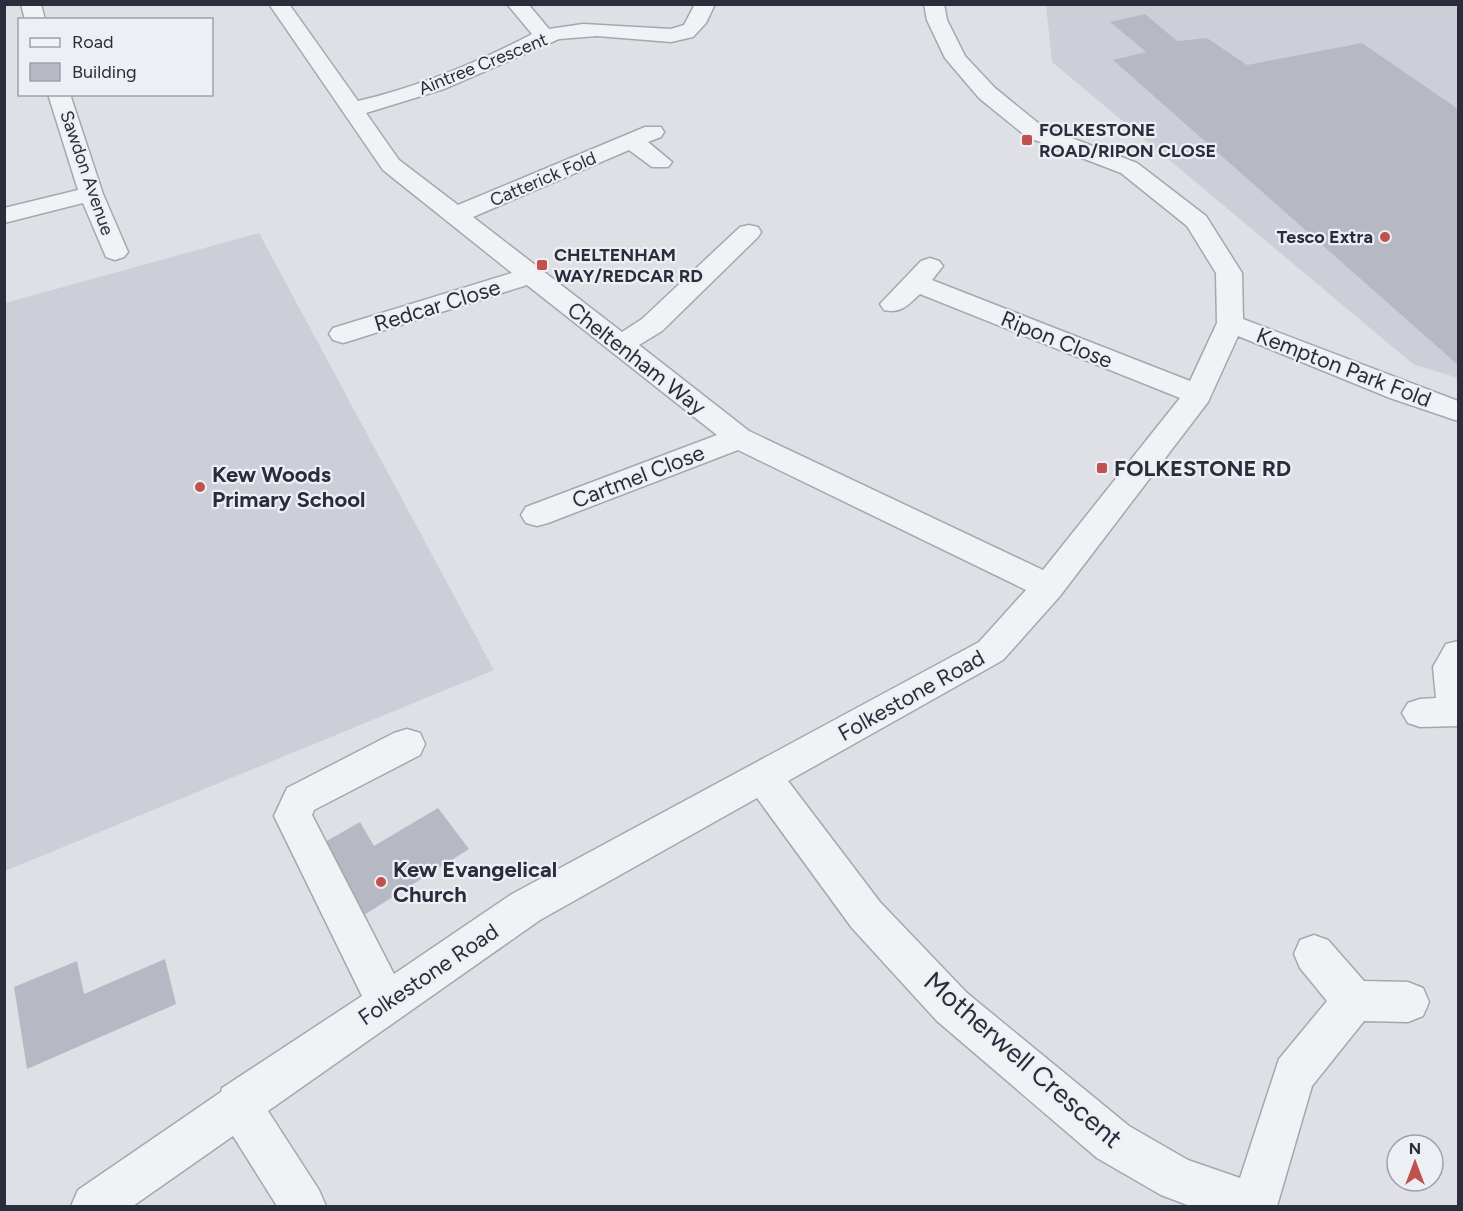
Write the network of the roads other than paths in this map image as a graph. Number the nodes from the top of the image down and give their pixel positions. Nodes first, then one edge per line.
1 (279, 4) edge
2 (517, 4) edge
3 (705, 4) edge
4 (934, 4) edge
5 (544, 36) junction
6 (60, 96) edge
7 (354, 109) junction
8 (660, 162) dead end
9 (91, 194) junction
10 (4, 216) edge
11 (454, 216) junction
12 (749, 232) dead end
13 (115, 252) dead end
14 (531, 275) junction
15 (893, 304) dead end
16 (1230, 323) junction
17 (343, 334) dead end
18 (622, 344) junction
19 (1198, 395) junction
20 (1458, 411) edge
21 (739, 438) junction
22 (537, 514) dead end
23 (1048, 587) junction
24 (1458, 654) edge
25 (1457, 712) edge
26 (1420, 713) dead end
27 (407, 744) dead end
28 (764, 778) junction
29 (1314, 954) dead end
30 (1354, 1001) junction
31 (1408, 1002) dead end
32 (387, 1003) junction
33 (238, 1104) junction
34 (94, 1206) edge
35 (303, 1206) edge

1 - 7 street, Cheltenham Way
2 - 5 street
3 - 5 street, Aintree Crescent
4 - 16 street, Folkestone Road
5 - 7 street, Aintree Crescent
6 - 9 street, Sawdon Avenue
7 - 11 street, Cheltenham Way
8 - 11 street, Catterick Fold
9 - 10 street
9 - 13 street, Sawdon Avenue
11 - 14 street, Cheltenham Way
12 - 18 street
14 - 17 street, Redcar Close
14 - 18 street, Cheltenham Way
15 - 19 street, Ripon Close
16 - 19 street, Folkestone Road
16 - 20 street, Kempton Park Fold
18 - 21 street, Cheltenham Way
19 - 23 street, Folkestone Road
21 - 22 street, Cartmel Close
21 - 23 street, Cheltenham Way
23 - 28 street, Folkestone Road
24 - 25 street
25 - 26 street
27 - 32 street
28 - 30 street, Motherwell Crescent
28 - 32 street, Folkestone Road
29 - 30 street
30 - 31 street
32 - 33 street, Folkestone Road
33 - 34 street, Folkestone Road
33 - 35 street

